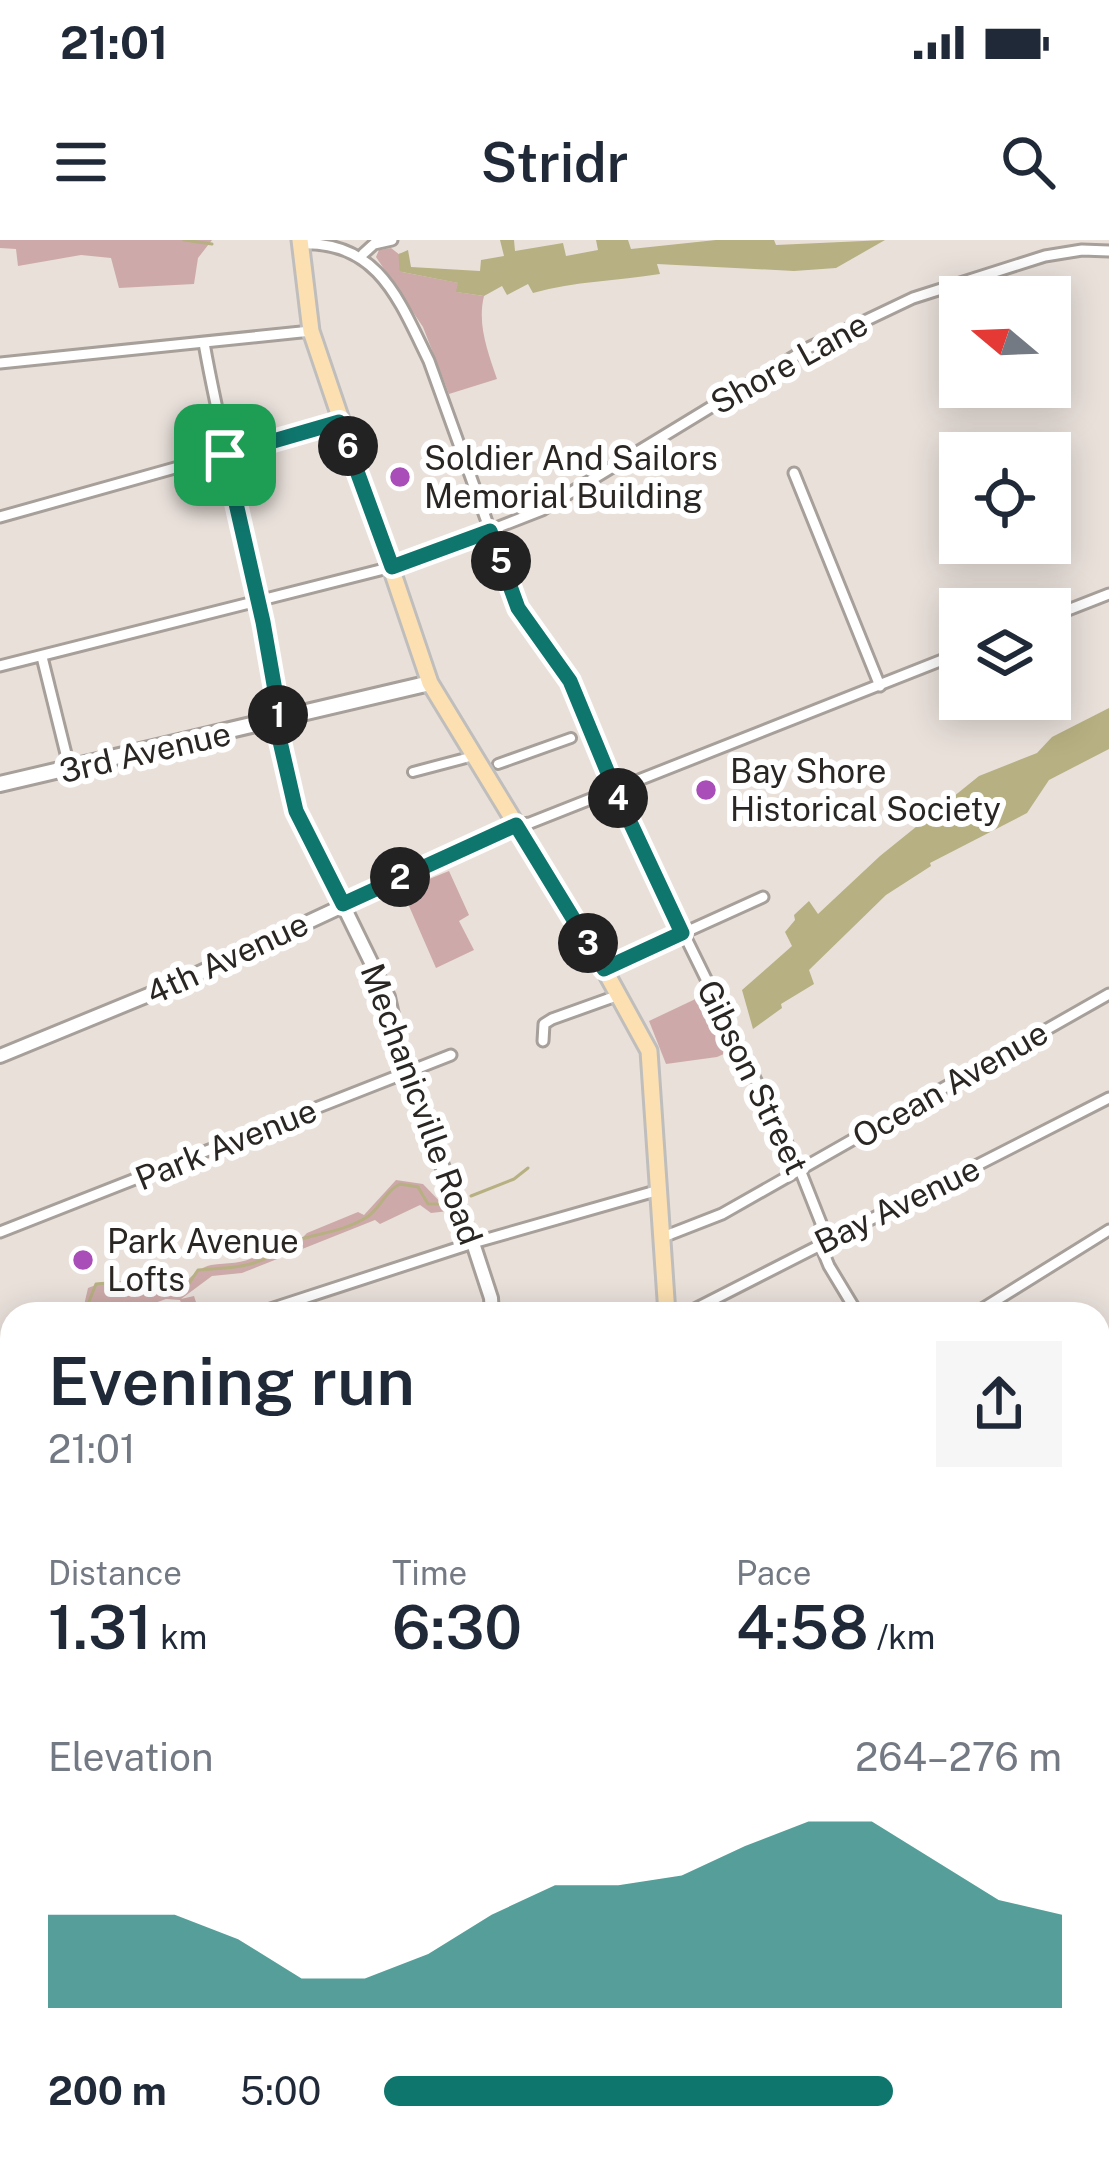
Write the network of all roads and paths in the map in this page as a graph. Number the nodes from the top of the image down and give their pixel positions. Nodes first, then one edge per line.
1 (392, 240) edge
2 (300, 242) edge
3 (1109, 251) edge
4 (363, 254) junction
5 (311, 332) junction
6 (204, 343) junction
7 (0, 363) edge
8 (339, 422) junction
9 (225, 455) junction
10 (794, 473) dead end
11 (0, 517) edge
12 (490, 531) junction
13 (392, 567) junction
14 (1109, 594) edge
15 (259, 600) junction
16 (1071, 609) edge
17 (42, 657) junction
18 (939, 662) edge
19 (0, 666) edge
20 (430, 683) junction
21 (880, 686) junction
22 (279, 721) junction
23 (572, 738) dead end
24 (466, 758) dead end
25 (498, 764) dead end
26 (70, 770) junction
27 (413, 772) dead end
28 (0, 784) edge
29 (615, 790) junction
30 (516, 825) junction
31 (763, 897) dead end
32 (343, 904) junction
33 (682, 933) junction
34 (604, 969) junction
35 (1109, 994) edge
36 (619, 995) junction
37 (543, 1041) dead end
38 (452, 1055) dead end
39 (0, 1056) edge
40 (405, 1073) junction
41 (1109, 1098) edge
42 (800, 1169) junction
43 (659, 1190) junction
44 (1109, 1230) edge
45 (0, 1232) edge
46 (663, 1237) junction
47 (473, 1243) junction
48 (820, 1244) junction
49 (292, 1302) edge
50 (491, 1302) edge
51 (667, 1302) edge
52 (708, 1302) edge
53 (851, 1302) edge
54 (993, 1302) edge

1 - 4 street
2 - 4 street
2 - 5 main road
3 - 12 street, Shore Lane
4 - 12 street, Gibson Street
5 - 6 street
5 - 8 main road
6 - 7 street
6 - 9 street, Mechanicville Road
8 - 9 street
8 - 13 main road
9 - 11 street
9 - 15 street, Mechanicville Road
10 - 21 street
12 - 13 street, Shore Lane
12 - 29 street, Gibson Street
13 - 15 street, Shore Lane
13 - 20 main road
14 - 16 street
15 - 17 street, Shore Lane
15 - 22 street, Mechanicville Road
17 - 19 street, Shore Lane
17 - 26 street
18 - 21 street
20 - 22 main road, 3rd Avenue
20 - 30 main road
21 - 29 street
22 - 26 main road, 3rd Avenue
22 - 32 street, Mechanicville Road
23 - 25 street
24 - 27 street
26 - 28 main road, 3rd Avenue
29 - 30 street
29 - 33 street, Gibson Street
30 - 32 street, 4th Avenue
30 - 34 main road
31 - 33 street
32 - 39 street, 4th Avenue
32 - 40 street, Mechanicville Road
33 - 34 street
33 - 42 street, Gibson Street
34 - 36 main road
35 - 42 street, Ocean Avenue
36 - 37 street
36 - 43 main road
38 - 40 street, Park Avenue
40 - 45 street, Park Avenue
40 - 47 street, Mechanicville Road
41 - 48 street, Bay Avenue
42 - 46 street, Ocean Avenue
42 - 48 street, Gibson Street
43 - 46 main road
43 - 47 street
44 - 54 street
46 - 51 main road
47 - 49 street
47 - 50 street, Mechanicville Road
48 - 52 street, Bay Avenue
48 - 53 street, Gibson Street

